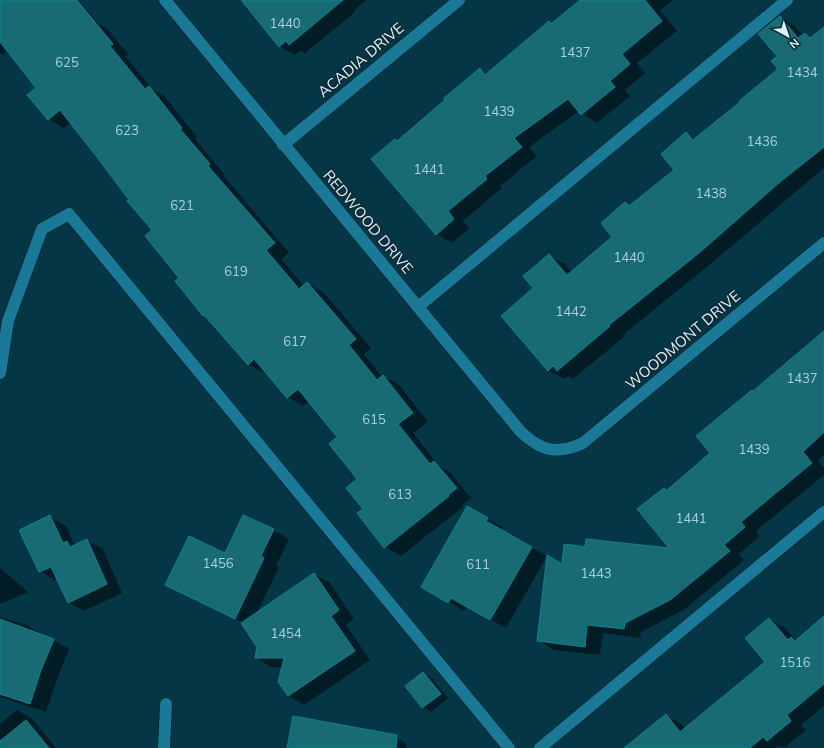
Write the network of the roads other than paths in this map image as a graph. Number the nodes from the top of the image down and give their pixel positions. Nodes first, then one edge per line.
1 (165, 0) edge
2 (459, 0) edge
3 (787, 0) edge
4 (283, 145) junction
5 (824, 243) edge
6 (418, 307) junction
7 (0, 373) edge
8 (557, 451) joint
9 (824, 512) edge
10 (166, 704) dead end
11 (164, 748) edge
12 (509, 748) edge
13 (540, 748) edge

1 - 4 street, REDWOOD DRIVE
2 - 4 street, ACADIA DRIVE
3 - 6 street
4 - 6 street, REDWOOD DRIVE
5 - 8 street, WOODMONT DRIVE
6 - 8 street, REDWOOD DRIVE
7 - 12 street
9 - 13 street
10 - 11 street

